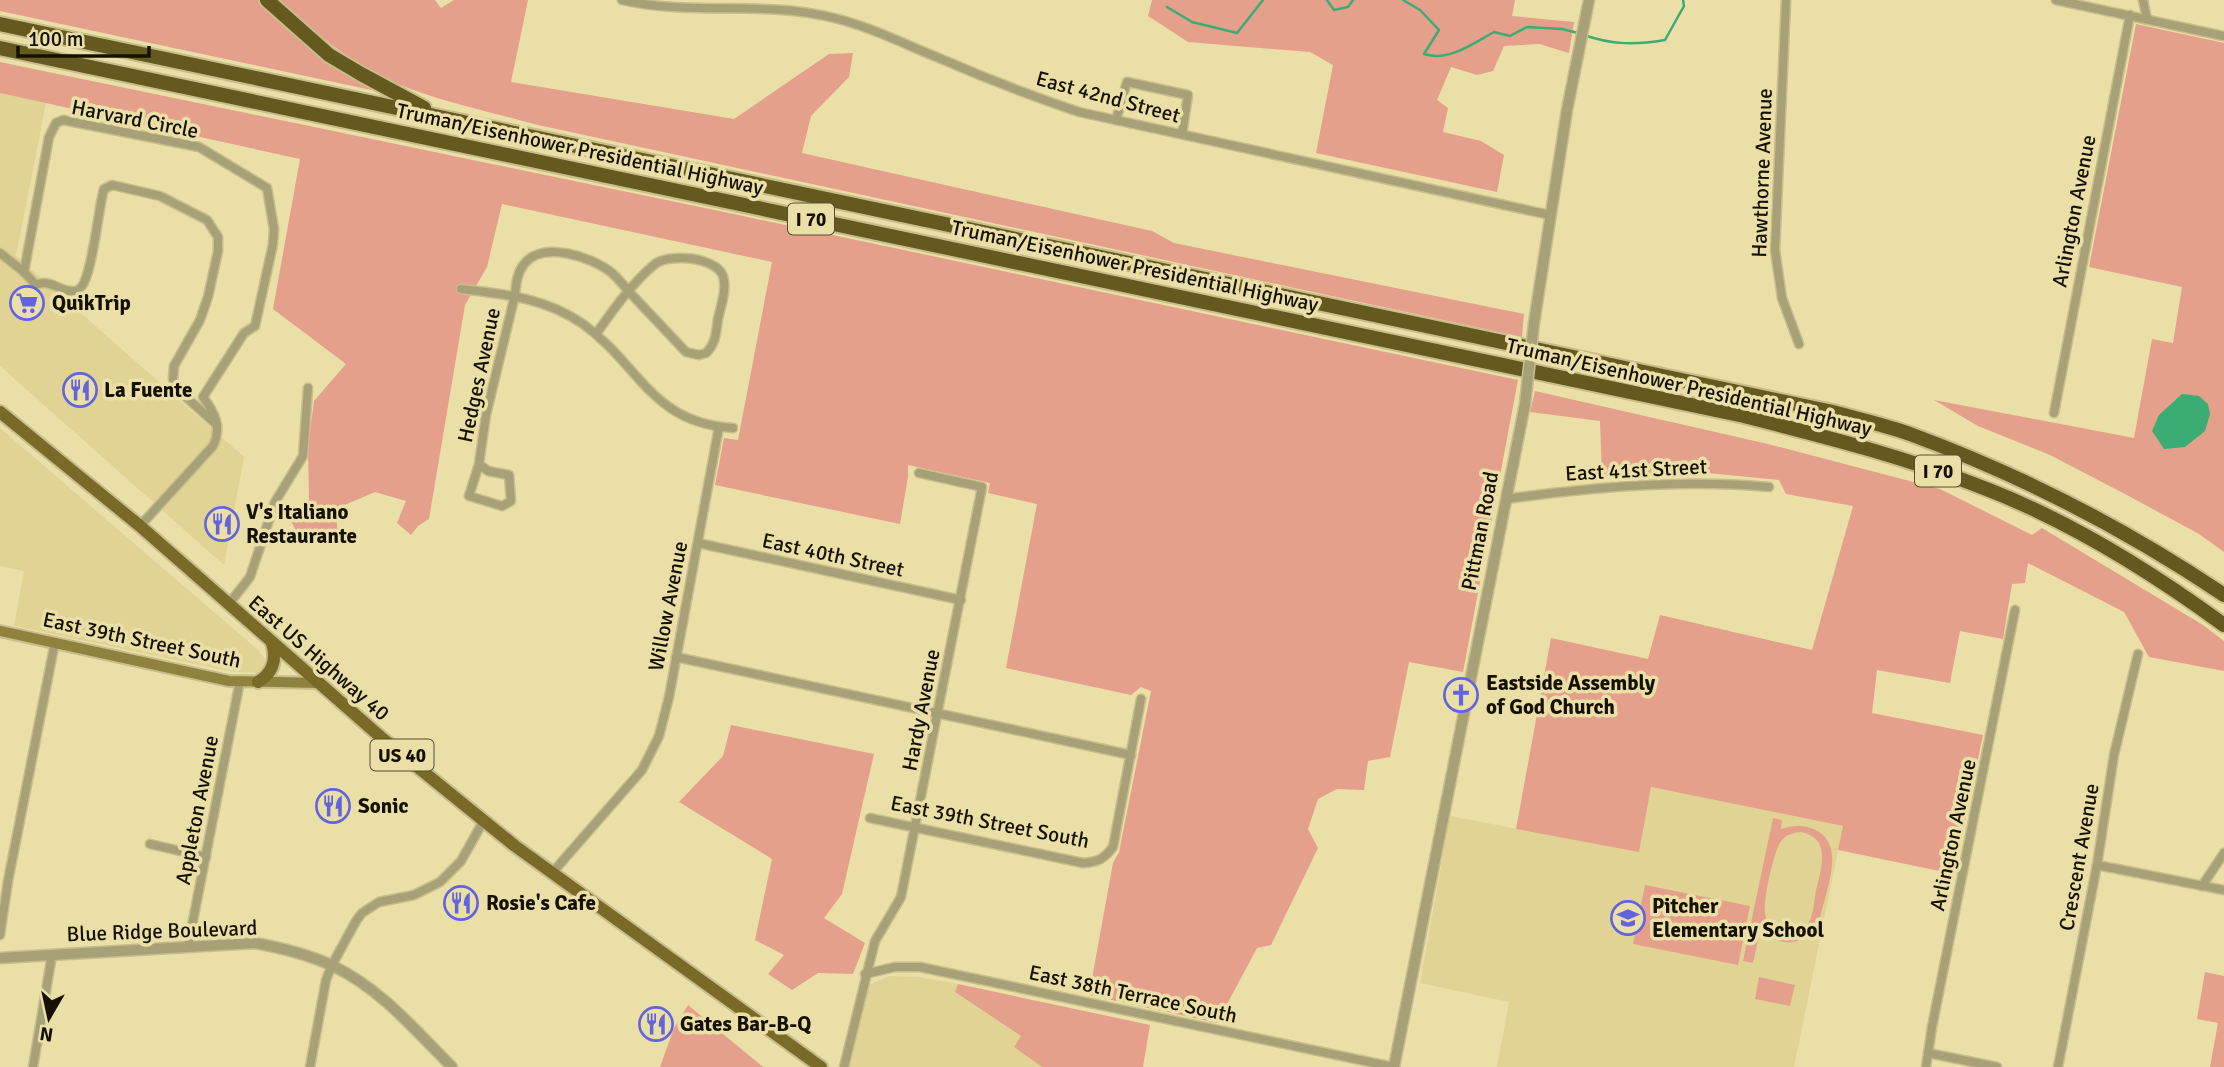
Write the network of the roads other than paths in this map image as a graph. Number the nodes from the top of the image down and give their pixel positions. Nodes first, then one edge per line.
1 (267, 0) edge
2 (622, 0) edge
3 (1589, 0) edge
4 (1786, 0) edge
5 (2056, 0) edge
6 (2143, 0) edge
7 (2130, 15) junction
8 (2147, 19) junction
9 (3, 24) edge
10 (2224, 36) edge
11 (0, 48) edge
12 (441, 117) junction
13 (1116, 120) junction
14 (1182, 134) junction
15 (1550, 215) junction
16 (0, 253) edge
17 (24, 272) junction
18 (461, 289) dead end
19 (629, 292) junction
20 (515, 295) junction
21 (596, 334) junction
22 (1799, 344) dead end
23 (308, 388) dead end
24 (2, 409) edge
25 (2054, 413) dead end
26 (218, 426) junction
27 (719, 427) junction
28 (733, 428) dead end
29 (479, 464) junction
30 (919, 473) dead end
31 (1769, 487) dead end
32 (1506, 499) junction
33 (140, 526) junction
34 (698, 543) junction
35 (2224, 595) edge
36 (961, 600) junction
37 (228, 605) junction
38 (2015, 610) dead end
39 (2224, 625) edge
40 (0, 631) edge
41 (55, 642) junction
42 (272, 643) junction
43 (2138, 654) dead end
44 (676, 657) junction
45 (240, 681) junction
46 (258, 682) junction
47 (318, 683) junction
48 (1141, 699) dead end
49 (938, 715) junction
50 (1131, 755) junction
51 (870, 818) dead end
52 (484, 820) junction
53 (915, 829) junction
54 (150, 844) dead end
55 (2224, 853) edge
56 (206, 857) junction
57 (2097, 865) junction
58 (552, 873) junction
59 (2202, 887) junction
60 (2224, 890) edge
61 (0, 935) edge
62 (188, 946) junction
63 (52, 955) junction
64 (0, 958) edge
65 (332, 965) junction
66 (866, 974) junction
67 (1928, 1053) junction
68 (33, 1067) edge
69 (310, 1067) edge
70 (452, 1067) edge
71 (821, 1067) edge
72 (844, 1067) edge
73 (1394, 1067) edge
74 (1926, 1067) edge
75 (1997, 1067) edge
76 (2058, 1067) edge

1 - 12 highway
2 - 13 street, East 42nd Street
3 - 15 street, Pittman Road
4 - 22 street, Hawthorne Avenue
5 - 7 street
6 - 8 street
7 - 8 street
7 - 25 street, Arlington Avenue
8 - 10 street
9 - 12 highway, Truman/Eisenhower Presidential Highway / I 70
11 - 39 highway, Truman/Eisenhower Presidential Highway / I 70
12 - 35 highway, Truman/Eisenhower Presidential Highway / I 70
13 - 14 street, East 42nd Street
13 - 14 street
14 - 15 street, East 42nd Street
15 - 32 street, Pittman Road, bridge
16 - 17 street
17 - 26 street
17 - 26 street, Harvard Circle
18 - 20 street
19 - 19 street
19 - 20 street
19 - 21 street
20 - 21 street
20 - 29 street, Hedges Avenue
21 - 27 street
23 - 37 street
24 - 33 main road, East US Highway 40 / US 40
26 - 33 street
27 - 28 street
27 - 34 street, Willow Avenue
29 - 29 street, Hedges Avenue
30 - 36 street, Hardy Avenue
31 - 32 street, East 41st Street
32 - 73 street, Pittman Road
33 - 37 main road, East US Highway 40 / US 40
34 - 36 street, East 40th Street
34 - 44 street, Willow Avenue
36 - 49 street, Hardy Avenue
37 - 42 main road, East US Highway 40 / US 40
38 - 67 street, Arlington Avenue
40 - 41 main road, East 39th Street South
41 - 45 main road, East 39th Street South
41 - 61 street
42 - 46 main road
42 - 47 main road, East US Highway 40 / US 40
43 - 57 street, Crescent Avenue
44 - 49 street
44 - 58 street, Willow Avenue
45 - 46 main road, East 39th Street South
45 - 56 street, Appleton Avenue
46 - 47 main road, East 39th Street South
47 - 52 main road, East US Highway 40 / US 40
48 - 50 street
49 - 50 street
49 - 53 street, Hardy Avenue
50 - 53 street, East 39th Street South
51 - 53 street, East 39th Street South
52 - 58 main road, East US Highway 40 / US 40
52 - 65 street
53 - 66 street, Hardy Avenue
54 - 56 street
55 - 59 street
56 - 62 street, Appleton Avenue
57 - 59 street
57 - 76 street, Crescent Avenue
58 - 71 main road, East US Highway 40 / US 40
59 - 60 street
62 - 63 street, Blue Ridge Boulevard
62 - 65 street, Blue Ridge Boulevard
63 - 64 street, Blue Ridge Boulevard
63 - 68 street
65 - 69 street
65 - 70 street, Blue Ridge Boulevard
66 - 72 street, Hardy Avenue
66 - 73 street, East 38th Terrace South
67 - 74 street, Arlington Avenue
67 - 75 street

